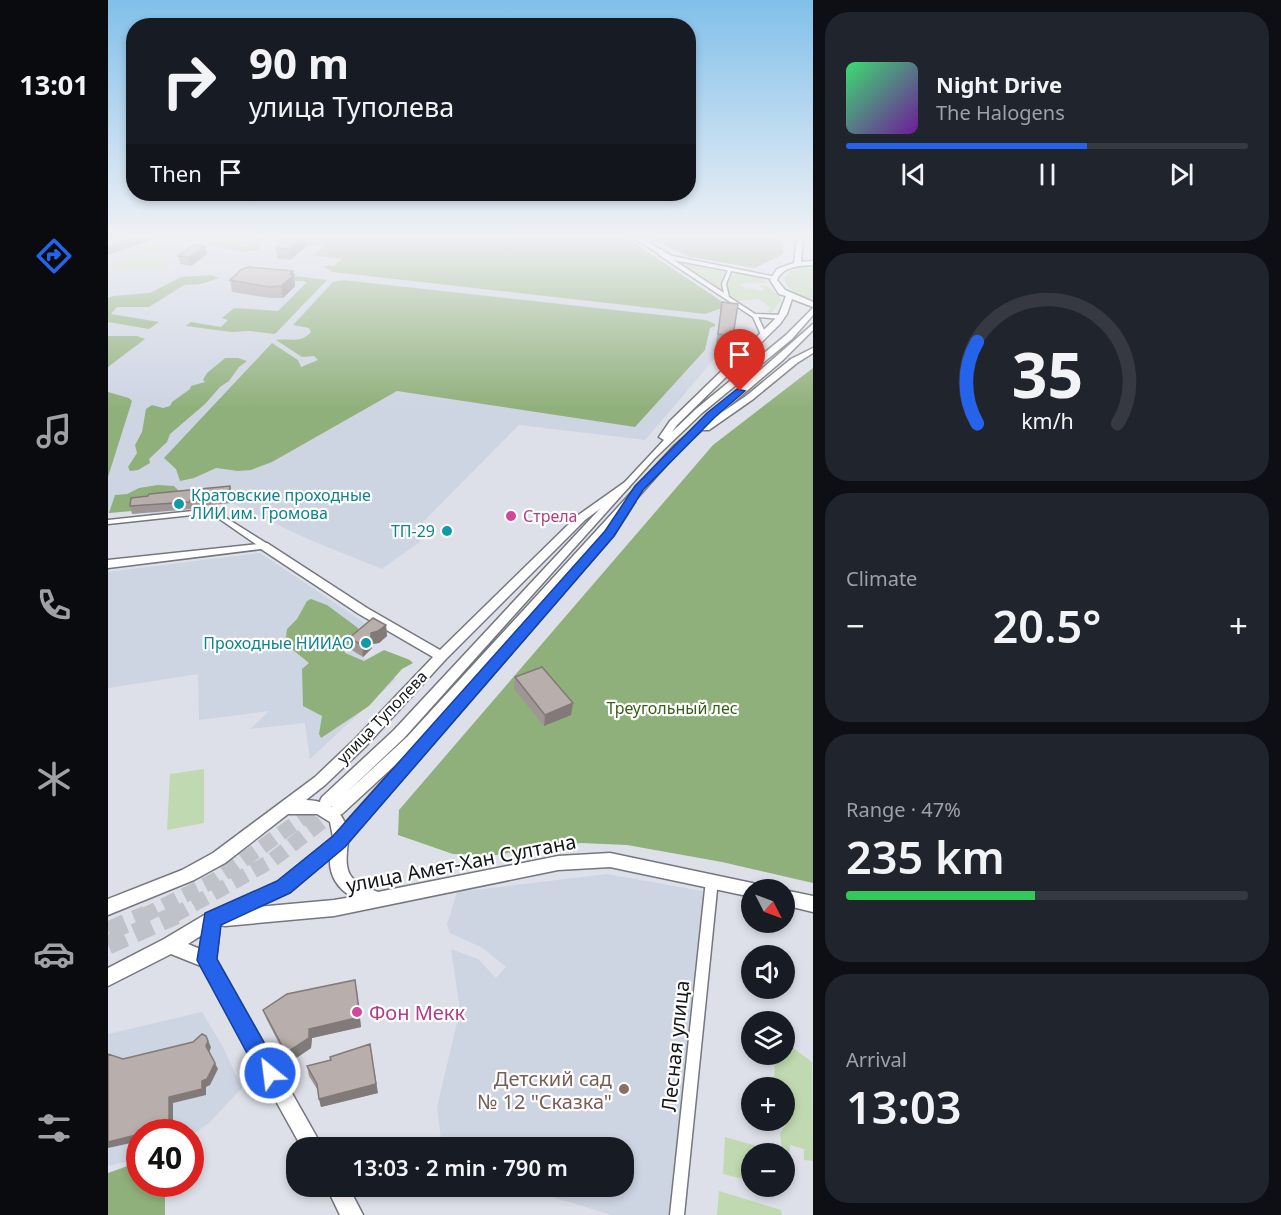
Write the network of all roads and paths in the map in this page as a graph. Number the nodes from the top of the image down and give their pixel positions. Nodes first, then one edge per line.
1 (723, 295) edge
2 (726, 295) edge
3 (786, 295) edge
4 (789, 297) junction
5 (729, 299) junction
6 (813, 305) edge
7 (813, 310) edge
8 (753, 315) junction
9 (781, 317) junction
10 (813, 326) edge
11 (765, 336) junction
12 (810, 352) edge
13 (676, 449) junction
14 (652, 456) junction
15 (633, 487) junction
16 (108, 522) edge
17 (263, 544) junction
18 (108, 564) edge
19 (441, 656) junction
20 (332, 805) tunnel mouth
21 (283, 809) junction
22 (339, 841) junction
23 (712, 880) junction
24 (741, 887) edge
25 (381, 900) junction
26 (795, 900) edge
27 (813, 904) edge
28 (108, 907) edge
29 (212, 920) junction
30 (170, 945) junction
31 (207, 960) junction
32 (114, 973) edge
33 (307, 1137) edge
34 (342, 1197) edge
35 (352, 1215) edge
36 (677, 1215) edge

1 - 5 street
2 - 5 street
3 - 4 main road
4 - 6 main road
4 - 9 main road, улица Туполева
5 - 8 street
7 - 14 main road, улица Туполева
8 - 9 street
8 - 11 street
9 - 11 main road, улица Туполева
10 - 13 main road, улица Туполева
11 - 14 main road, улица Туполева
12 - 13 main road, улица Туполева
13 - 15 main road, улица Туполева
14 - 15 main road, улица Туполева
15 - 19 main road, улица Туполева
15 - 20 main road, улица Туполева
15 - 22 main road, улица Туполева
16 - 17 street
17 - 18 main road
17 - 19 main road
19 - 21 main road, улица Туполева
21 - 22 main road
21 - 28 main road, улица Туполева
22 - 25 main road
22 - 29 main road, улица Туполева
23 - 24 main road, улица Амет-Хан Султана
23 - 25 main road, улица Амет-Хан Султана
23 - 36 street, Лесная улица
25 - 29 main road, улица Амет-Хан Султана
26 - 27 main road
29 - 30 main road, улица Туполева
29 - 31 main road
30 - 31 main road
30 - 32 main road, улица Туполева
31 - 33 main road
34 - 35 main road

